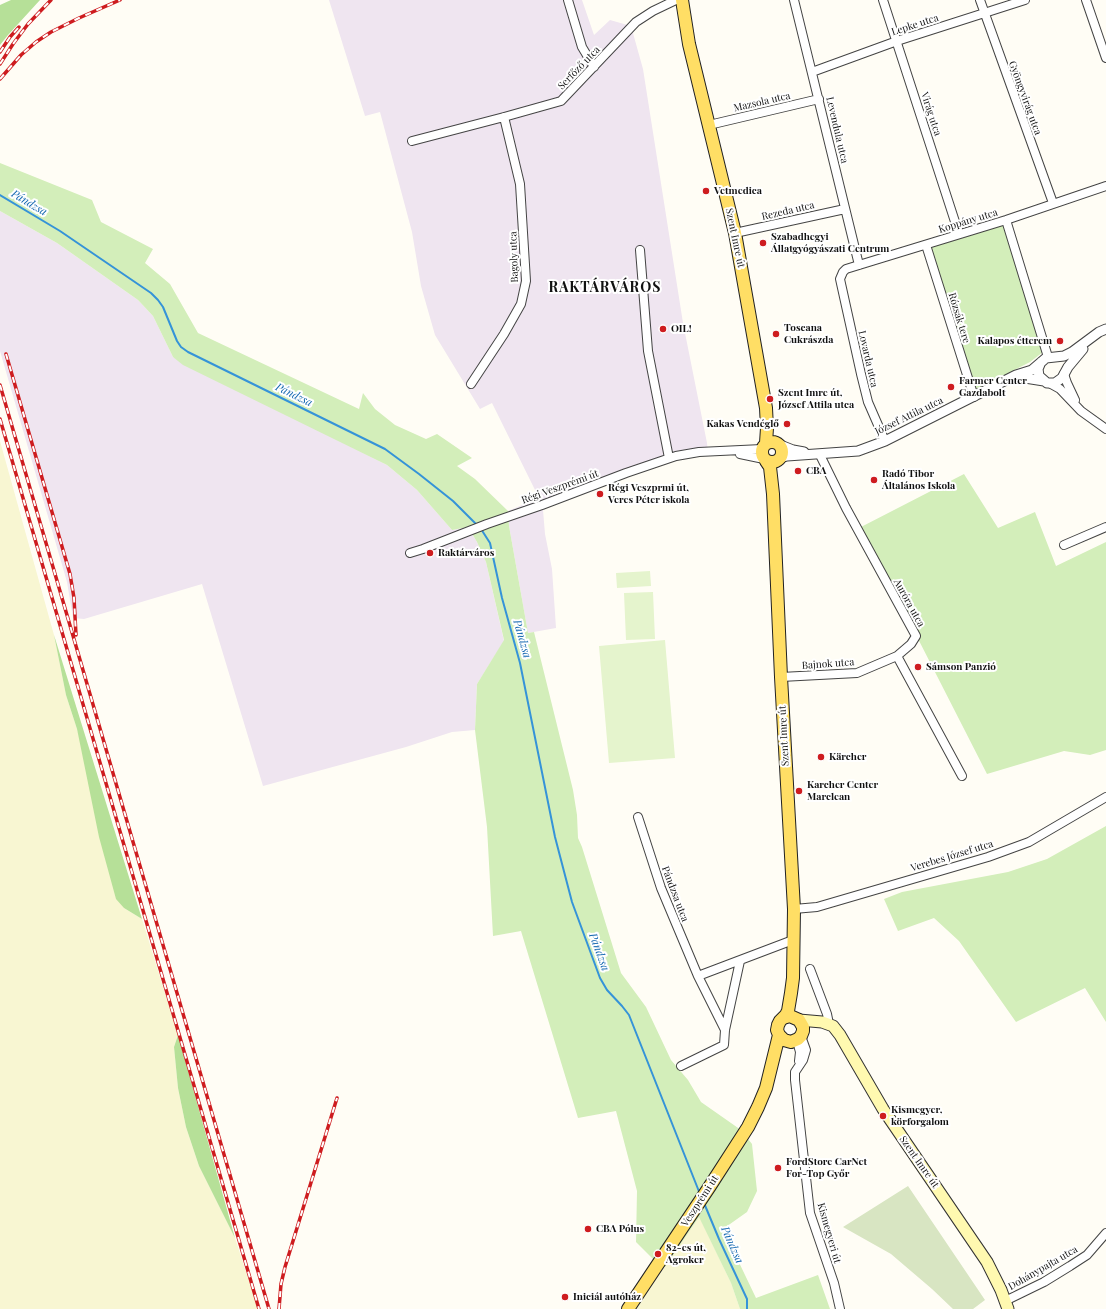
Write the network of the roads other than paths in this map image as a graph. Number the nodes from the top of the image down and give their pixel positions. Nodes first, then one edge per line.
1 (568, 0) edge
2 (676, 0) edge
3 (682, 0) edge
4 (794, 0) edge
5 (883, 0) edge
6 (980, 0) edge
7 (1025, 0) edge
8 (1086, 0) edge
9 (984, 14) junction
10 (897, 41) junction
11 (1106, 58) edge
12 (594, 67) junction
13 (812, 72) junction
14 (819, 99) junction
15 (504, 117) junction
16 (709, 125) junction
17 (412, 141) dead end
18 (1106, 186) edge
19 (1053, 203) junction
20 (845, 209) junction
21 (1006, 220) junction
22 (735, 233) junction
23 (959, 234) junction
24 (926, 245) junction
25 (640, 250) dead end
26 (859, 265) junction
27 (840, 279) joint
28 (1106, 329) edge
29 (1096, 334) junction
30 (1047, 359) junction
31 (1065, 373) junction
32 (1004, 382) junction
33 (1047, 382) junction
34 (471, 384) dead end
35 (974, 397) junction
36 (1081, 411) junction
37 (1106, 429) edge
38 (885, 441) junction
39 (771, 452) junction
40 (820, 454) junction
41 (669, 458) junction
42 (1106, 527) edge
43 (1064, 545) dead end
44 (410, 553) dead end
45 (897, 656) junction
46 (781, 677) junction
47 (962, 776) dead end
48 (1106, 797) edge
49 (638, 818) dead end
50 (794, 909) junction
51 (793, 940) junction
52 (740, 961) junction
53 (810, 969) dead end
54 (698, 976) junction
55 (793, 978) junction
56 (783, 1018) junction
57 (829, 1024) junction
58 (725, 1030) junction
59 (797, 1031) junction
60 (779, 1034) junction
61 (681, 1066) dead end
62 (766, 1088) junction
63 (1106, 1233) edge
64 (1006, 1305) edge
65 (628, 1309) edge
66 (840, 1309) edge

1 - 12 street
2 - 12 street, Serfőző utca
3 - 16 main road, Szent Imre út
4 - 13 street, Levendula utca
5 - 10 street, Virág utca
6 - 9 street, Gyöngyvirág utca
7 - 9 street, Lepke utca
8 - 11 street
9 - 10 street, Lepke utca
9 - 19 street, Gyöngyvirág utca
10 - 13 street, Lepke utca
10 - 23 street, Virág utca
12 - 15 street, Serfőző utca
13 - 14 street, Levendula utca
14 - 16 street, Mazsola utca
14 - 20 street, Levendula utca
15 - 17 street, Serfőző utca
15 - 34 street, Bagoly utca
16 - 22 main road, Szent Imre út
18 - 19 street, Koppány utca
19 - 21 street, Koppány utca
20 - 22 street, Rezeda utca
20 - 26 street, Levendula utca
21 - 23 street, Koppány utca
21 - 30 street
22 - 39 main road, Szent Imre út
23 - 24 street, Koppány utca
24 - 26 street, Koppány utca
24 - 35 street, Rózsák tere
25 - 41 street
26 - 27 street, Koppány utca
27 - 38 street, Lovarda utca
28 - 29 street
29 - 30 street
29 - 31 street
30 - 31 street
30 - 32 street, József Attila utca
30 - 33 street
31 - 33 street
31 - 36 street
32 - 33 street
32 - 35 street, József Attila utca
33 - 36 street
35 - 38 street, József Attila utca
36 - 37 street
38 - 40 street, József Attila utca
39 - 40 street, József Attila utca
39 - 40 street, József Attila utca
39 - 41 street, Régi Veszprémi út
39 - 46 main road, Szent Imre út
40 - 45 street, Auróra utca
41 - 44 street, Régi Veszprémi út
42 - 43 street
45 - 46 street, Bajnok utca
45 - 47 street
46 - 50 main road, Szent Imre út
48 - 50 street, Verebes József utca
49 - 54 street, Pándzsa utca
50 - 51 main road, Szent Imre út
51 - 52 street
51 - 55 main road, Szent Imre út
52 - 54 street
52 - 58 street
53 - 57 street, Szent Imre út
54 - 58 street, Pándzsa utca
55 - 56 main road, Szent Imre út
55 - 59 main road, Szent Imre út
56 - 59 main road
56 - 60 main road, Szent Imre út
57 - 59 main road
57 - 64 main road, Szent Imre út
58 - 61 street
59 - 60 main road
59 - 62 main road, Veszprémi út
59 - 66 street, Kismegyeri út
60 - 62 main road, Veszprémi út
62 - 65 main road, Veszprémi út
63 - 64 street, Dohánypajta utca

